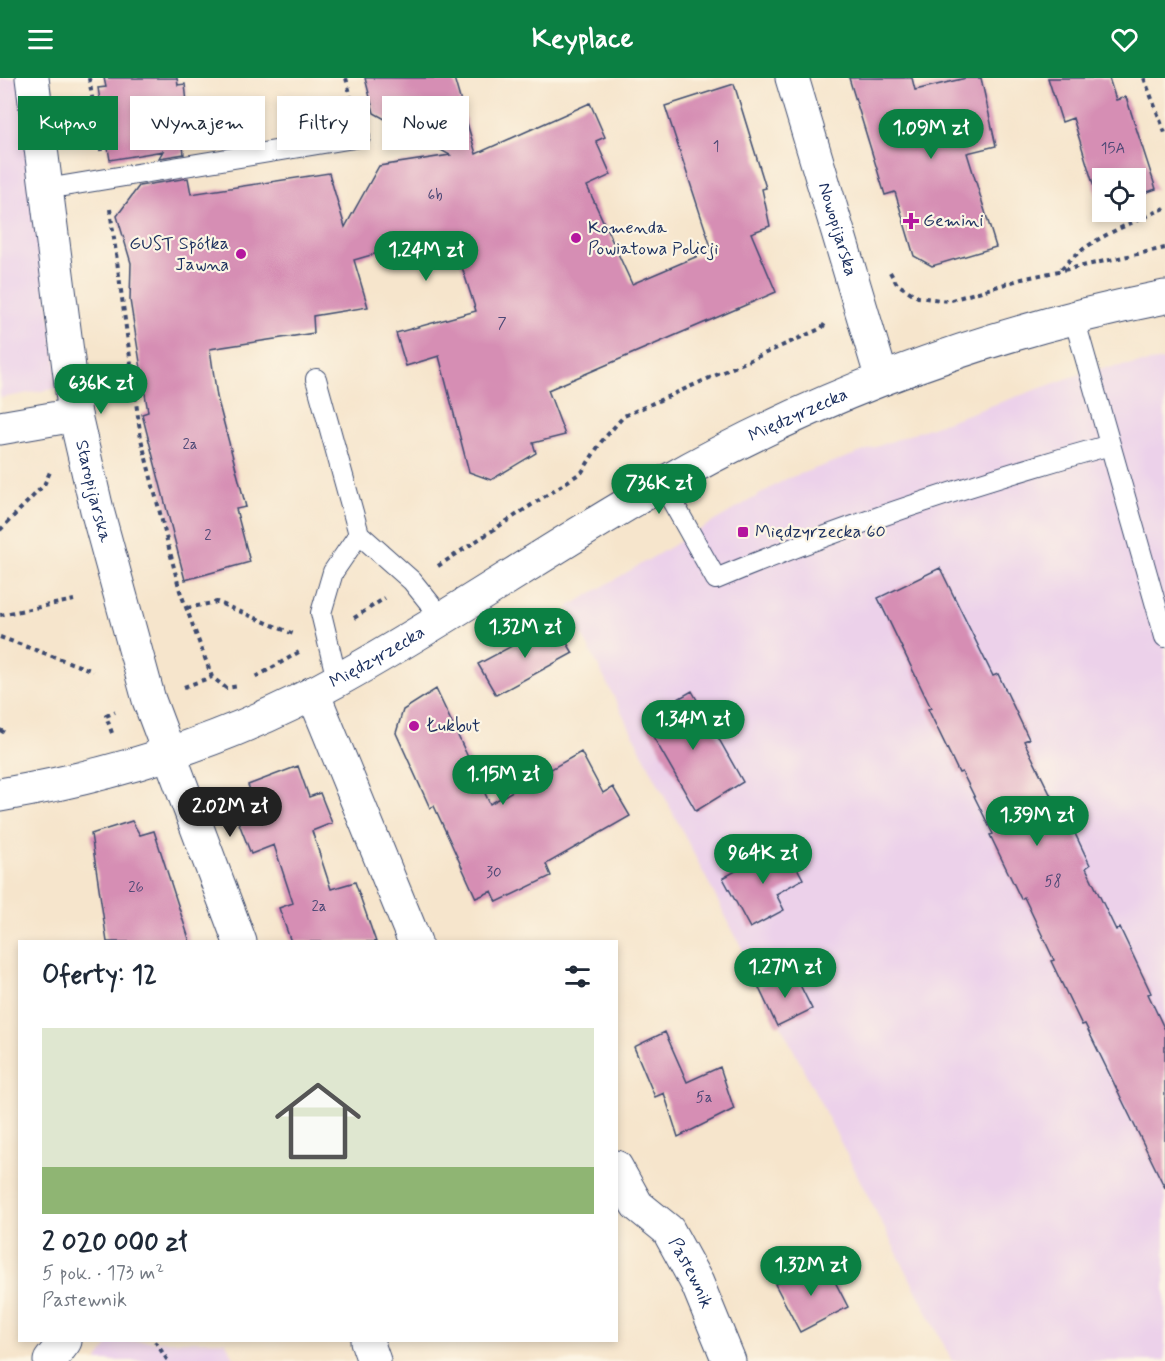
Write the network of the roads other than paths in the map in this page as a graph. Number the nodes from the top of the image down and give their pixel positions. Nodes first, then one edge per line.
1 (32, 78) edge
2 (792, 78) edge
3 (283, 150) edge
4 (46, 189) junction
5 (1165, 297) edge
6 (1074, 318) junction
7 (316, 379) dead end
8 (882, 379) junction
9 (75, 415) junction
10 (0, 428) edge
11 (1110, 445) junction
12 (662, 483) junction
13 (359, 534) junction
14 (441, 617) junction
15 (1165, 637) edge
16 (325, 687) junction
17 (169, 754) junction
18 (0, 795) edge
19 (239, 940) edge
20 (414, 940) edge
21 (618, 1171) edge
22 (64, 1342) edge
23 (367, 1342) edge
24 (50, 1361) edge
25 (374, 1361) edge
26 (729, 1361) edge

1 - 4 street, Staropijarska
2 - 8 street, Nowopijarska
3 - 4 lane
4 - 9 street, Staropijarska
5 - 6 street, Międzyrzecka
6 - 8 street, Międzyrzecka
6 - 11 lane
7 - 13 lane
8 - 12 street, Międzyrzecka
9 - 10 street
9 - 17 street, Staropijarska
11 - 12 lane
11 - 15 lane
12 - 14 street, Międzyrzecka
13 - 14 lane
13 - 16 lane
14 - 16 street, Międzyrzecka
16 - 17 street, Międzyrzecka
16 - 20 street
17 - 18 street, Międzyrzecka
17 - 19 street
21 - 26 street, Pastewnik
22 - 24 street
23 - 25 street

